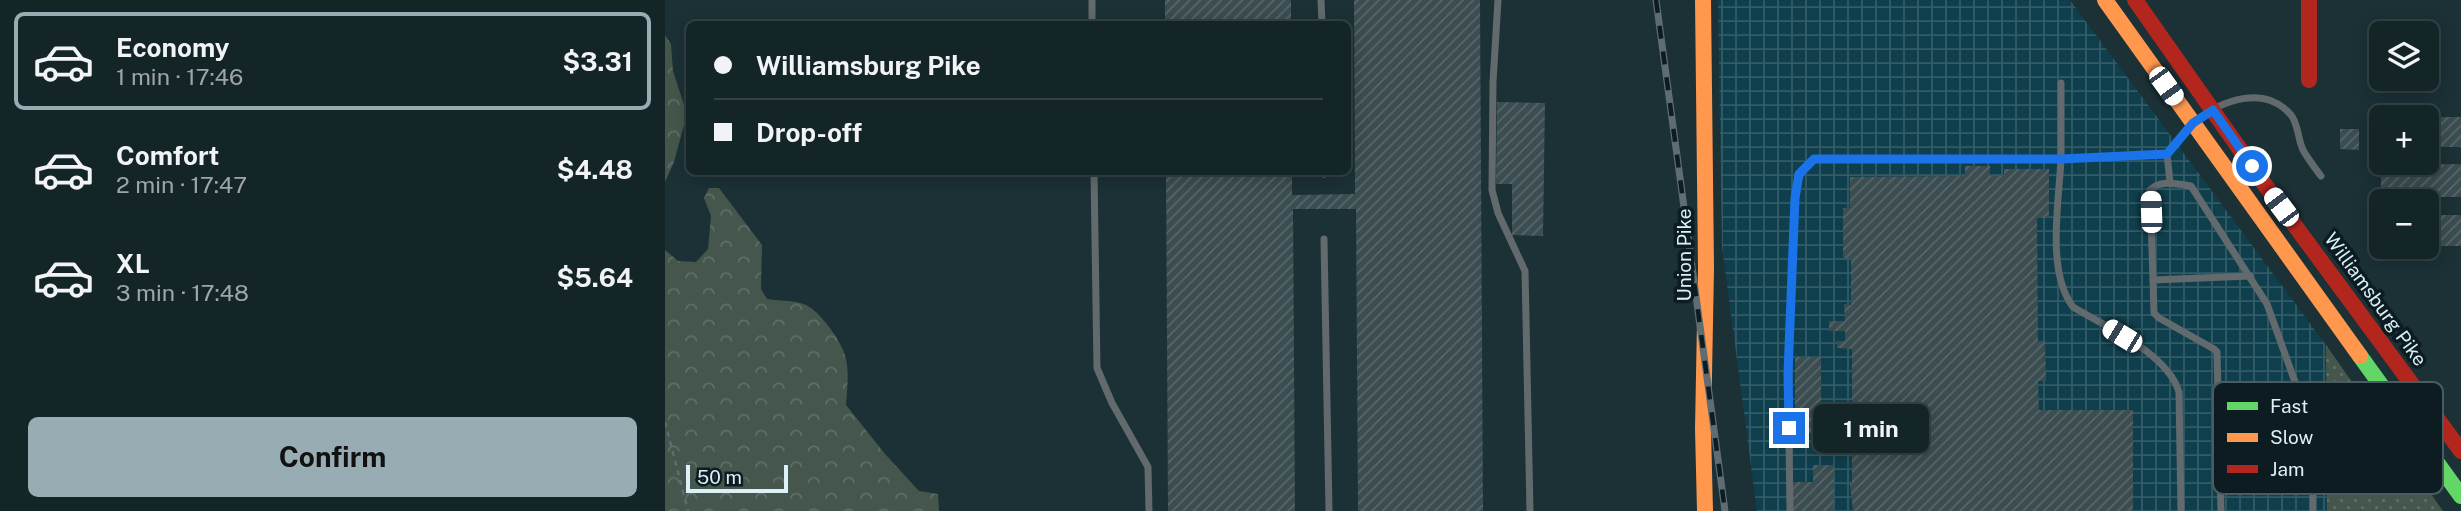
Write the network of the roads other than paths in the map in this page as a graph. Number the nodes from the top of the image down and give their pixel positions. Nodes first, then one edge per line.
1 (1092, 0) edge
2 (1321, 0) edge
3 (1498, 0) edge
4 (1703, 0) edge
5 (2105, 0) edge
6 (2135, 0) edge
7 (2309, 0) edge
8 (1092, 21) edge
9 (1322, 21) edge
10 (2309, 80) dead end
11 (2061, 83) dead end
12 (2213, 110) junction
13 (2193, 123) junction
14 (2167, 154) junction
15 (2061, 159) junction
16 (1094, 175) edge
17 (2321, 176) dead end
18 (2170, 183) junction
19 (1324, 239) dead end
20 (2250, 276) junction
21 (2153, 280) junction
22 (2378, 380) joint
23 (2218, 382) edge
24 (2295, 382) edge
25 (2374, 382) edge
26 (2410, 382) edge
27 (2443, 427) edge
28 (2461, 451) edge
29 (2443, 471) edge
30 (2461, 496) edge
31 (1149, 511) edge
32 (1329, 511) edge
33 (1530, 511) edge
34 (1705, 511) edge
35 (1790, 511) edge
36 (2181, 511) edge

1 - 8 lane
2 - 9 lane
3 - 33 lane
4 - 34 main road, Union Pike
5 - 13 main road
6 - 12 main road, Williamsburg Pike
7 - 10 main road
11 - 15 lane
12 - 13 lane
12 - 17 lane
12 - 26 main road, Williamsburg Pike
13 - 14 lane
13 - 22 main road
14 - 15 lane
14 - 18 lane
15 - 35 lane
15 - 36 lane
16 - 31 lane
18 - 20 lane
18 - 21 lane
19 - 32 lane
20 - 21 lane
20 - 24 lane
21 - 23 lane
22 - 25 lane
27 - 28 main road, Williamsburg Pike
29 - 30 main road

